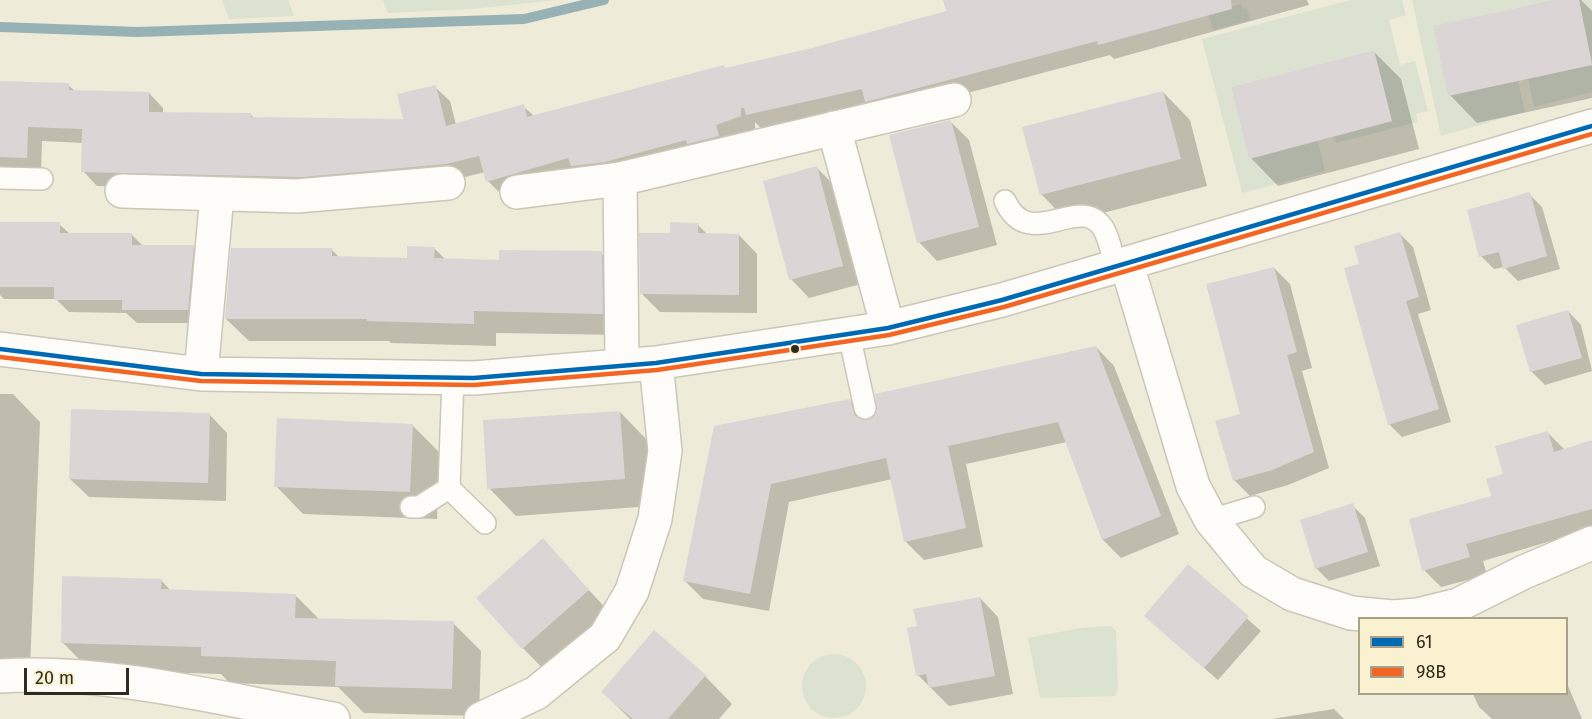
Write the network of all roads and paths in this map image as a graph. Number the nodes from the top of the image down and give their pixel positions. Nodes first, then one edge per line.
1 (954, 100) dead end
2 (1592, 126) edge
3 (834, 129) junction
4 (0, 178) edge
5 (42, 179) dead end
6 (620, 179) junction
7 (447, 183) dead end
8 (122, 191) dead end
9 (517, 192) dead end
10 (217, 195) junction
11 (1005, 201) dead end
12 (1121, 266) junction
13 (888, 328) junction
14 (849, 334) junction
15 (0, 349) edge
16 (656, 363) junction
17 (622, 366) junction
18 (201, 374) junction
19 (453, 378) junction
20 (865, 408) dead end
21 (448, 488) junction
22 (411, 507) dead end
23 (1254, 507) dead end
24 (1212, 520) junction
25 (485, 523) dead end
26 (1592, 543) edge
27 (0, 676) edge
28 (333, 719) edge
29 (481, 719) edge

1 - 3 street
2 - 12 street
3 - 6 street
3 - 13 street
4 - 5 lane
6 - 9 street
6 - 17 street
7 - 10 street
8 - 10 street
10 - 18 street
11 - 12 lane
12 - 13 street
12 - 24 street
13 - 14 street
14 - 16 street
14 - 20 lane
15 - 18 street
16 - 17 street
16 - 29 street
17 - 19 street
18 - 19 street
19 - 21 lane
21 - 22 lane
21 - 25 lane
23 - 24 lane
24 - 26 street
27 - 28 street

